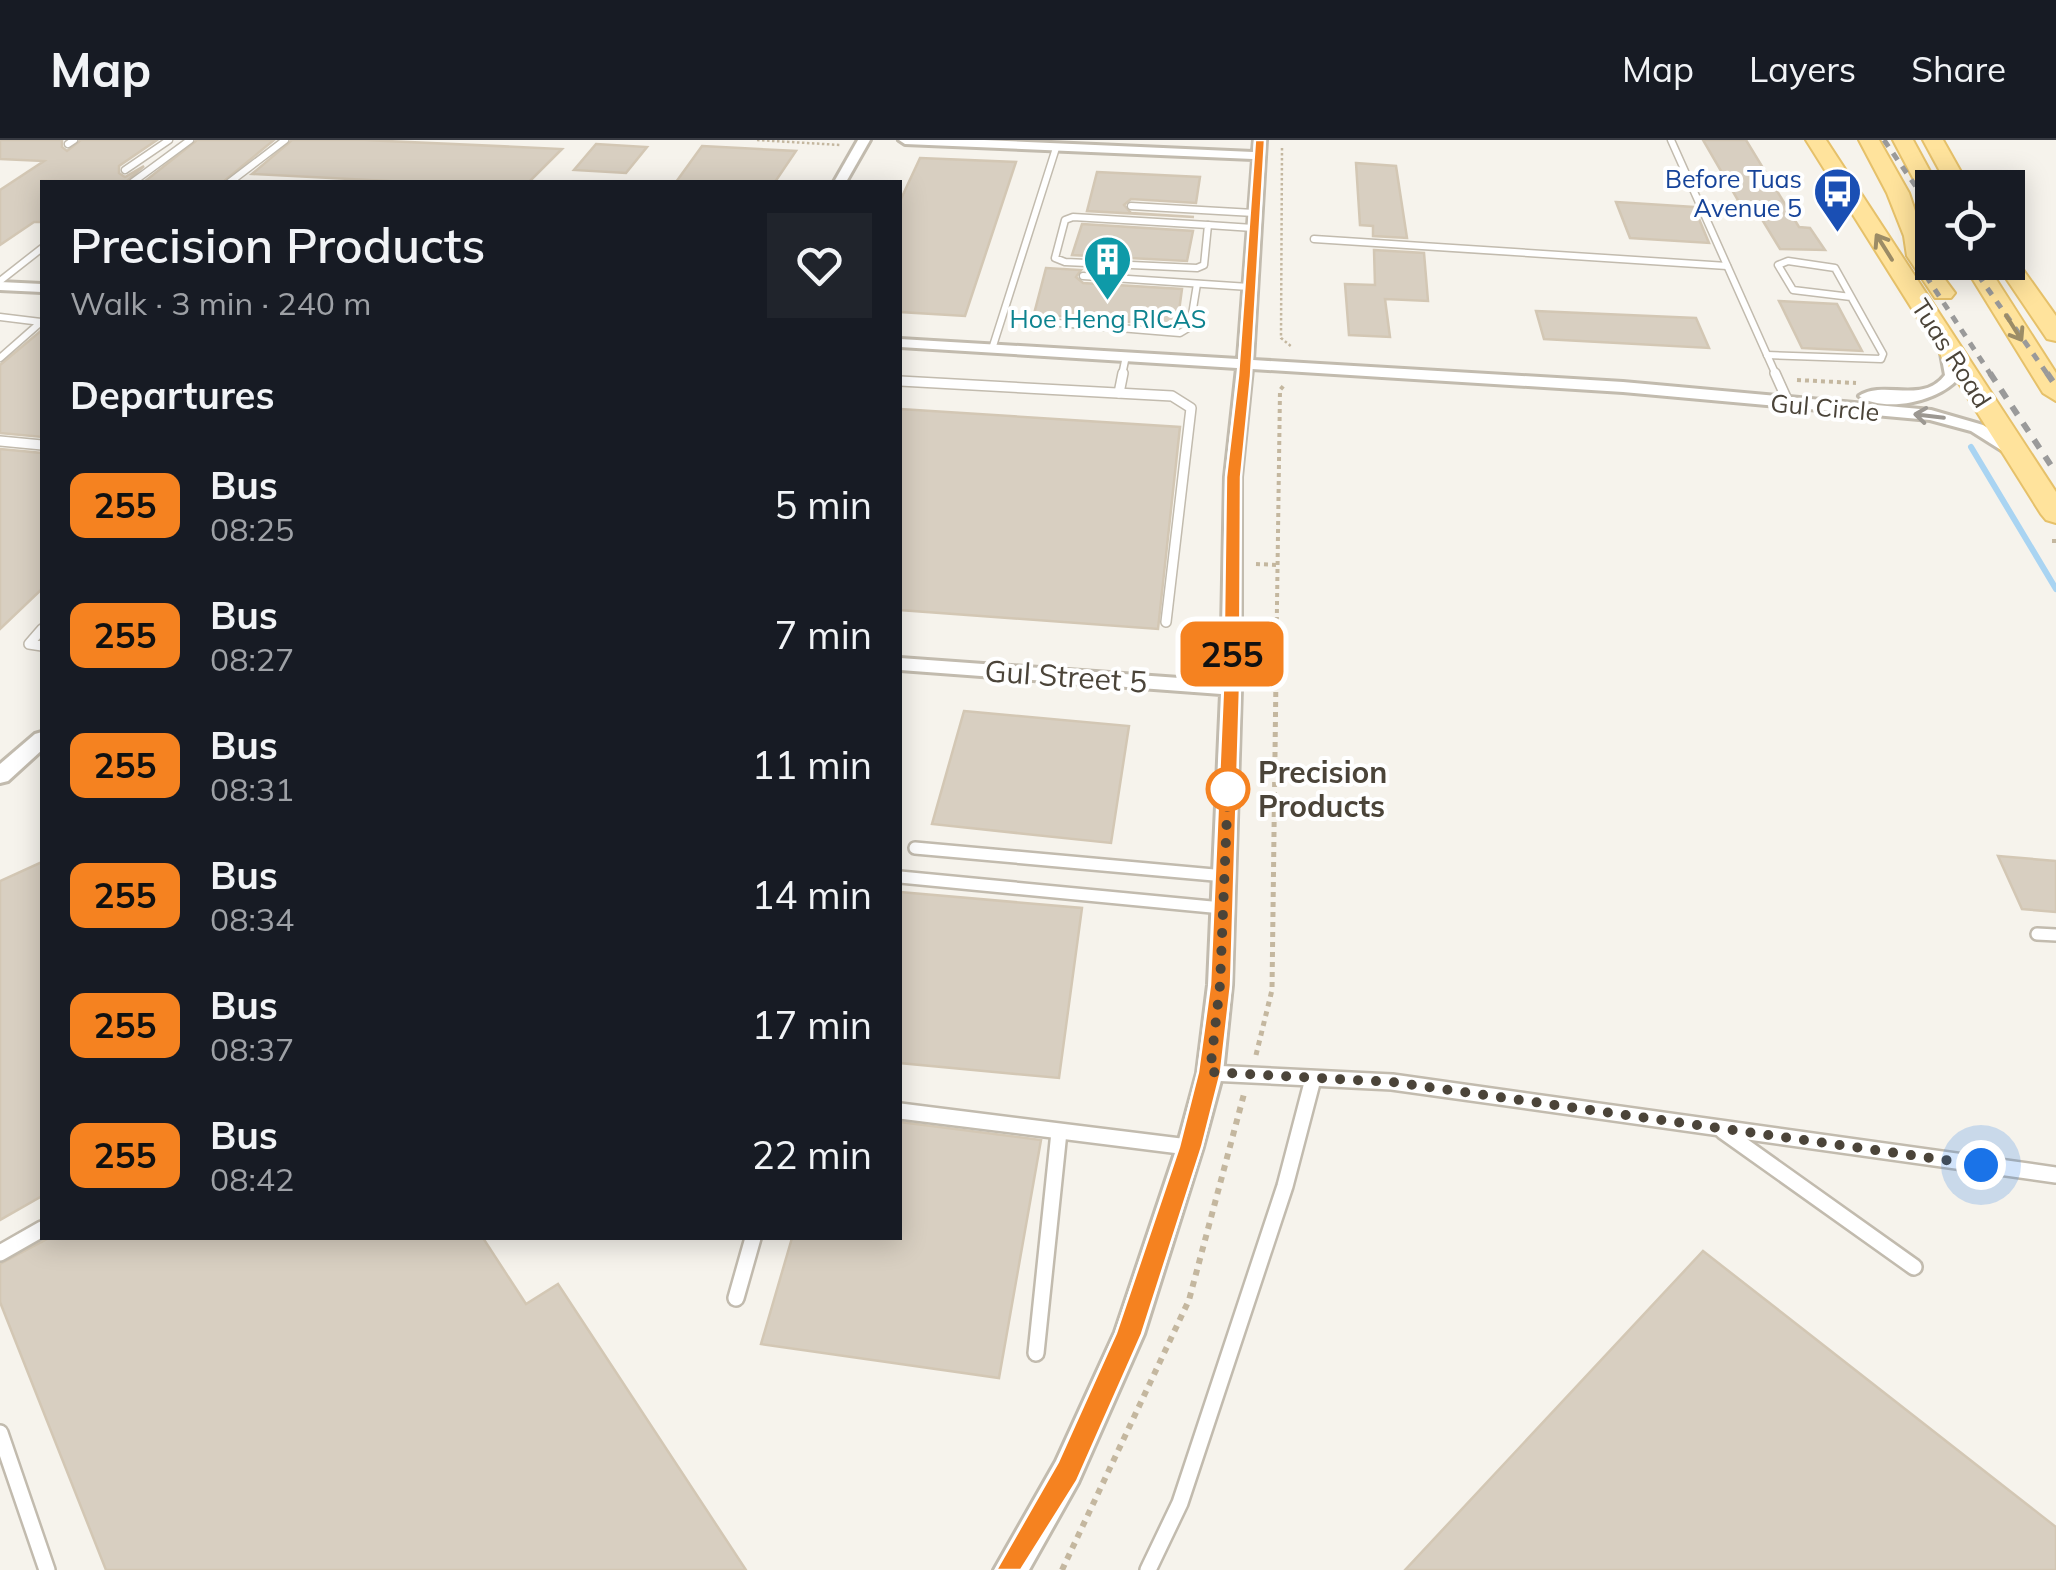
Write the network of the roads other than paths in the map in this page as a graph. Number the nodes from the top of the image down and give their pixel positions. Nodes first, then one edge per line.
1 (169, 140) edge
2 (190, 140) edge
3 (285, 140) edge
4 (904, 140) edge
5 (1260, 140) edge
6 (1670, 140) edge
7 (1816, 140) edge
8 (1830, 140) edge
9 (1846, 140) edge
10 (1869, 140) edge
11 (1903, 140) edge
12 (1933, 140) edge
13 (862, 142) edge
14 (1021, 143) edge
15 (1128, 146) edge
16 (1056, 148) junction
17 (1259, 156) junction
18 (125, 170) dead end
19 (1919, 170) edge
20 (1950, 170) edge
21 (136, 180) edge
22 (233, 180) edge
23 (841, 180) edge
24 (1131, 206) dead end
25 (1858, 206) junction
26 (1254, 220) junction
27 (1208, 226) junction
28 (1915, 236) joint
29 (1314, 239) dead end
30 (40, 250) edge
31 (28, 259) junction
32 (40, 260) edge
33 (1727, 266) junction
34 (1083, 276) dead end
35 (1934, 280) edge
36 (1984, 280) edge
37 (2018, 280) edge
38 (0, 283) edge
39 (1197, 284) junction
40 (1249, 287) junction
41 (40, 288) edge
42 (1851, 297) junction
43 (40, 312) edge
44 (0, 317) edge
45 (30, 319) junction
46 (1034, 321) dead end
47 (2056, 334) edge
48 (902, 343) edge
49 (992, 348) junction
50 (1947, 348) junction
51 (1766, 354) junction
52 (1126, 356) junction
53 (0, 358) edge
54 (1245, 363) junction
55 (902, 381) edge
56 (1784, 392) junction
57 (2056, 393) edge
58 (1119, 394) junction
59 (0, 440) edge
60 (40, 445) edge
61 (2018, 453) junction
62 (2056, 467) edge
63 (2055, 532) edge
64 (1166, 622) dead end
65 (40, 632) edge
66 (40, 646) edge
67 (902, 664) edge
68 (1231, 688) junction
69 (40, 741) edge
70 (0, 776) edge
71 (915, 848) dead end
72 (1225, 876) junction
73 (902, 877) edge
74 (1222, 908) junction
75 (2038, 934) dead end
76 (2056, 936) edge
77 (1210, 1072) junction
78 (1313, 1079) junction
79 (902, 1111) edge
80 (1720, 1128) junction
81 (1059, 1132) junction
82 (1190, 1147) junction
83 (2056, 1176) edge
84 (40, 1230) edge
85 (752, 1240) edge
86 (0, 1253) edge
87 (1914, 1267) dead end
88 (736, 1298) dead end
89 (1036, 1353) dead end
90 (0, 1433) edge
91 (47, 1570) edge
92 (1010, 1570) edge
93 (1148, 1570) edge

1 - 18 lane
2 - 21 lane
3 - 22 lane
4 - 14 street
5 - 17 street
6 - 33 lane
7 - 25 main road, Tuas Road
8 - 25 main road
9 - 28 main road, Tuas Road
10 - 28 main road, Tuas Road
11 - 19 main road
12 - 20 main road
13 - 23 street
14 - 16 street
15 - 16 street
15 - 17 street
16 - 49 lane
17 - 26 street
24 - 26 lane
50 -> 25 main road, Tuas Road
26 - 27 lane
26 - 40 street
27 - 27 lane
29 - 33 lane
30 - 31 lane
31 - 32 lane
31 - 38 lane
33 - 51 lane
34 - 39 lane
35 - 62 main road, Tuas Road
36 -> 57 main road
37 - 47 main road
38 - 41 street
39 - 40 lane
39 - 46 lane
40 - 54 street
42 - 42 lane
42 - 51 lane
43 - 45 lane
44 - 45 lane
45 - 53 lane
48 - 49 street, Gul Circle
49 - 52 street, Gul Circle
50 - 56 street, Gul Circle
50 - 61 main road, Tuas Road
51 - 56 lane
52 - 54 street, Gul Circle
52 - 58 lane
54 - 56 street, Gul Circle
54 - 68 street
55 - 58 lane
61 -> 56 street, Gul Circle
58 - 64 lane
59 - 60 lane
61 - 63 main road, Tuas Road
65 - 66 lane
67 - 68 street, Gul Street 5
68 - 72 street
69 - 70 street
71 - 72 lane
72 - 74 street
73 - 74 lane
74 - 77 street
75 - 76 lane
77 - 78 lane
77 - 82 street
78 - 80 lane
78 - 93 lane
79 - 81 lane
80 - 83 lane
80 - 87 lane
81 - 82 lane
81 - 89 lane
82 - 92 street
84 - 86 lane
85 - 88 lane
90 - 91 lane

